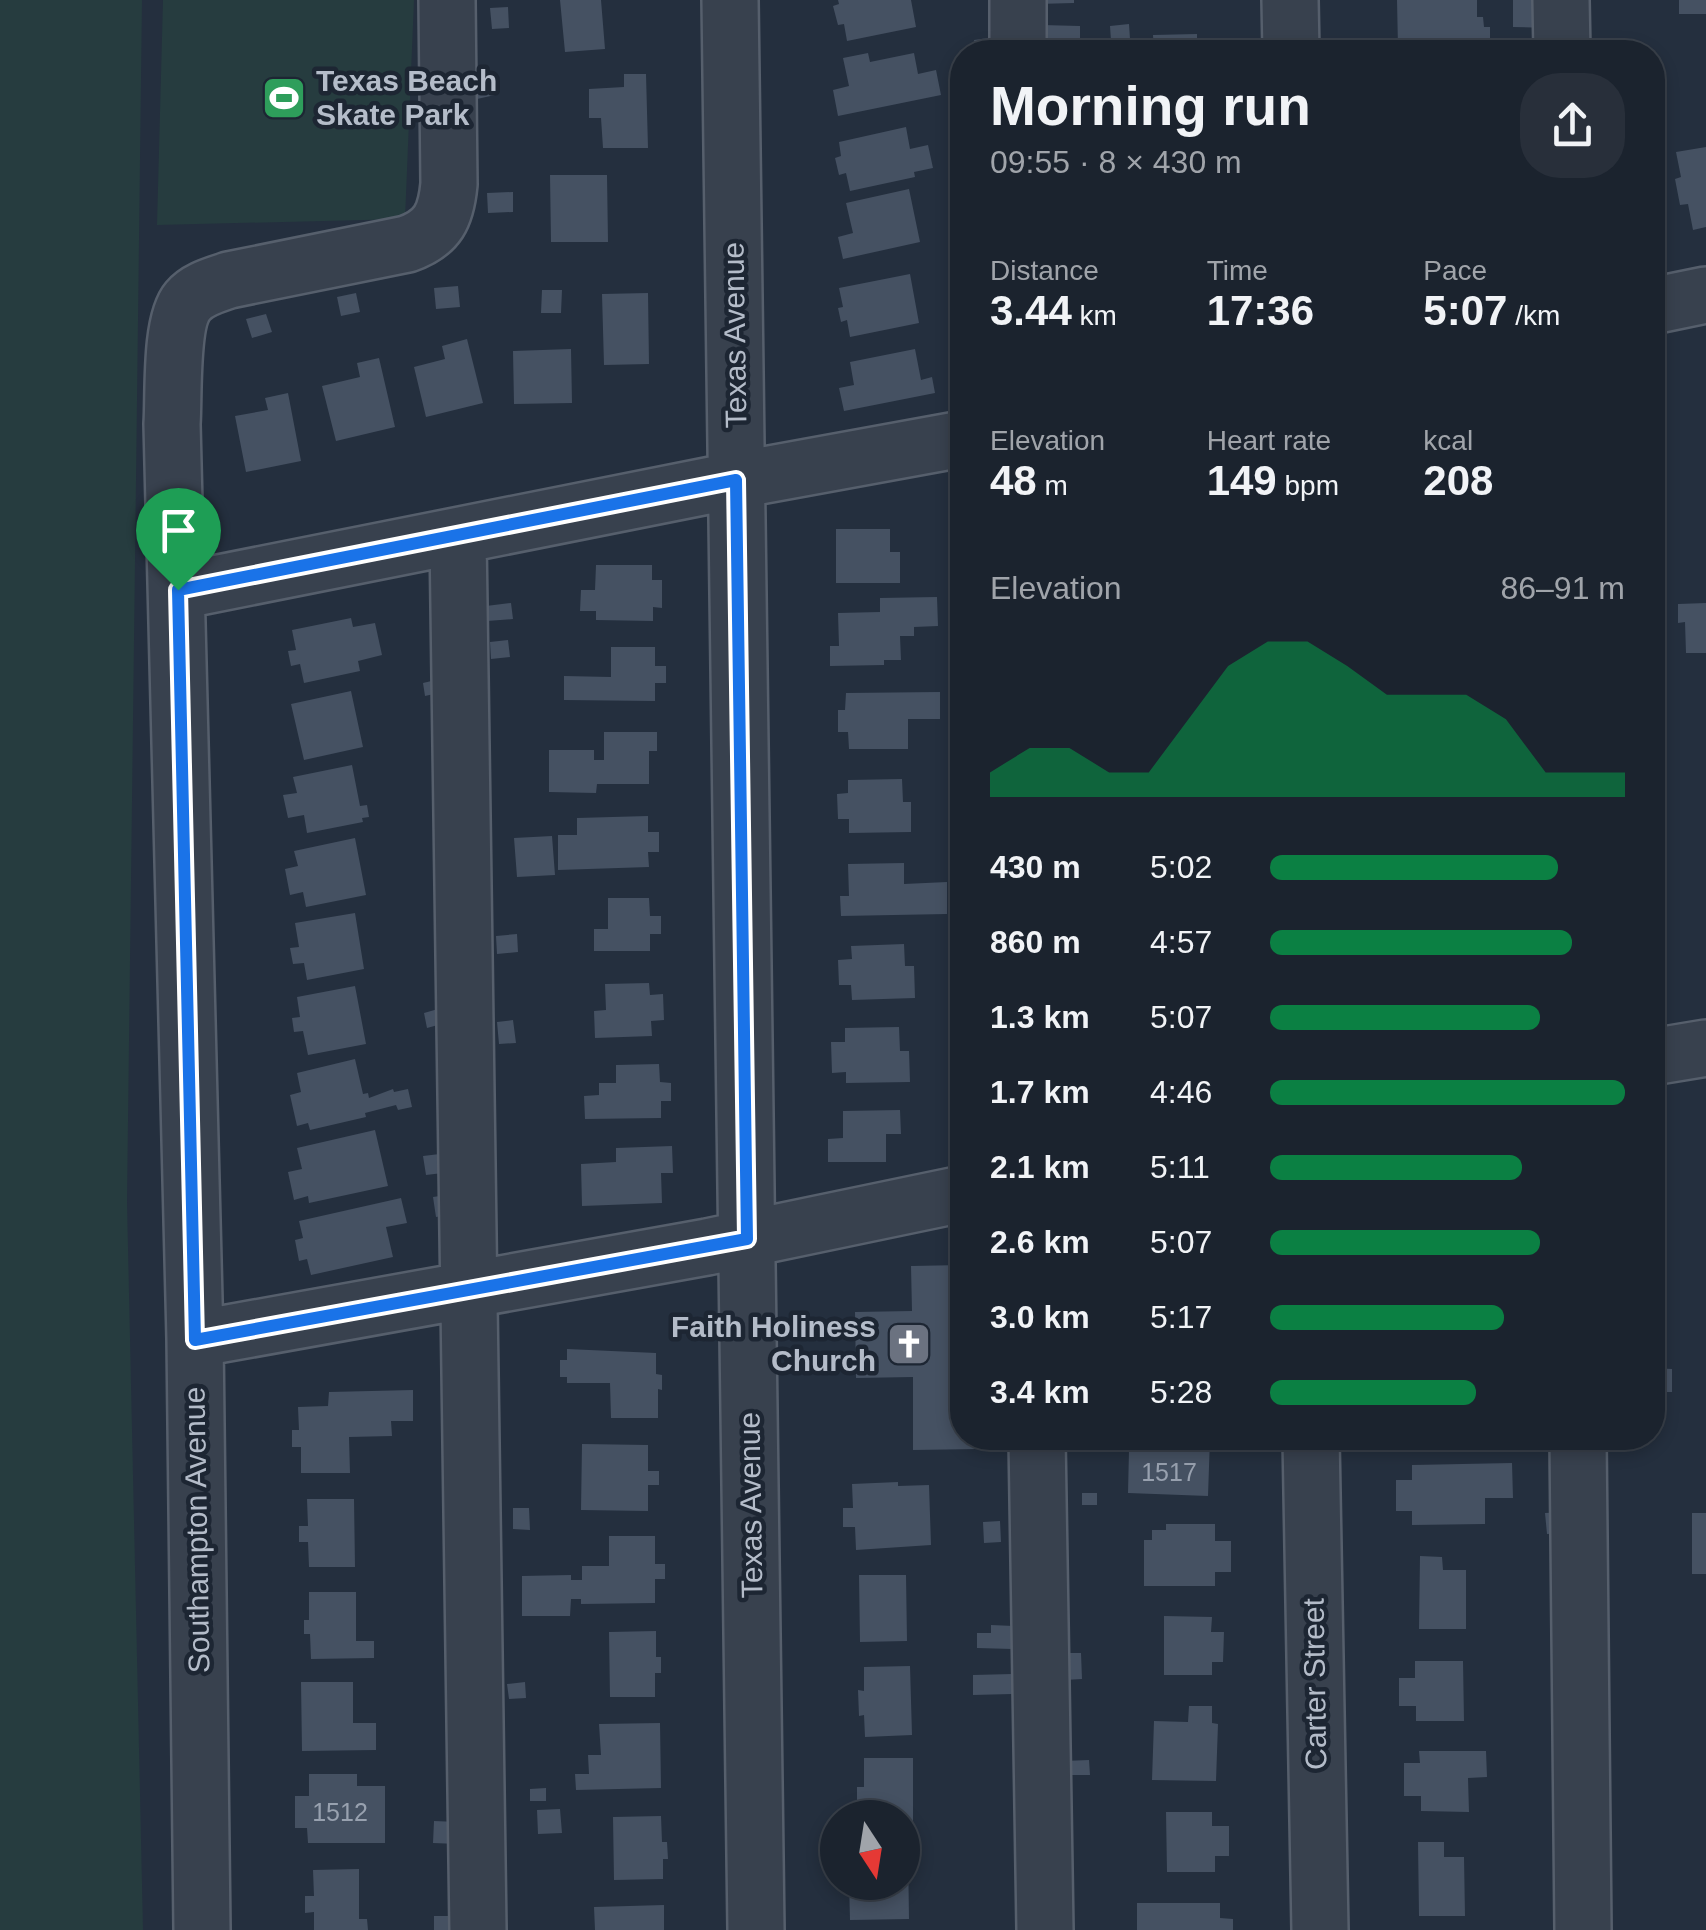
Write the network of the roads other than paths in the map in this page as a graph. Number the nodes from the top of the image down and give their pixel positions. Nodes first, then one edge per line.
1 (447, 0) edge
2 (730, 0) edge
3 (1018, 0) edge
4 (1290, 0) edge
5 (1562, 0) edge
6 (1018, 40) edge
7 (1291, 40) edge
8 (1562, 40) edge
9 (1706, 296) edge
10 (1665, 304) edge
11 (950, 440) edge
12 (736, 480) junction
13 (458, 536) junction
14 (178, 590) junction
15 (1706, 1048) edge
16 (1665, 1055) edge
17 (950, 1197) edge
18 (747, 1239) junction
19 (469, 1290) junction
20 (195, 1340) junction
21 (1037, 1450) edge
22 (1311, 1450) edge
23 (1578, 1450) edge
24 (202, 1930) edge
25 (478, 1930) edge
26 (756, 1930) edge
27 (1044, 1930) edge
28 (1320, 1930) edge
29 (1583, 1930) edge

1 - 14 street, Southampton Avenue
2 - 12 street, Texas Avenue
3 - 6 street
4 - 7 street
5 - 8 street
9 - 10 street
11 - 12 street
12 - 13 street
12 - 18 street, Texas Avenue
13 - 14 street
13 - 19 street
14 - 20 street, Southampton Avenue
15 - 16 street
17 - 18 street
18 - 19 street
18 - 26 street, Texas Avenue
19 - 20 street
19 - 25 street
20 - 24 street, Southampton Avenue
21 - 27 street
22 - 28 street, Carter Street
23 - 29 street

